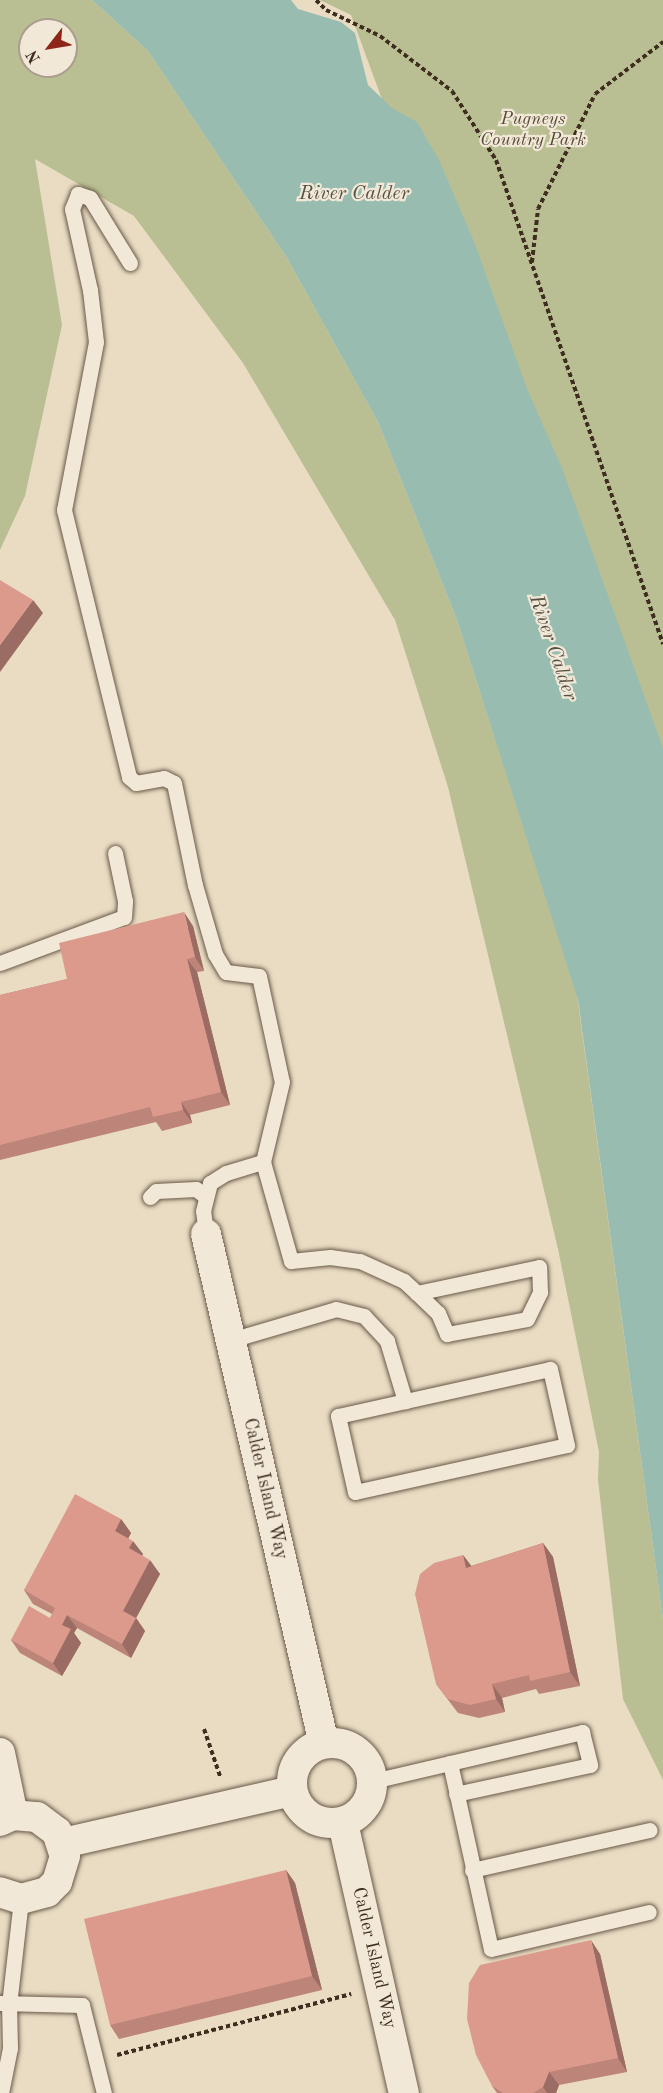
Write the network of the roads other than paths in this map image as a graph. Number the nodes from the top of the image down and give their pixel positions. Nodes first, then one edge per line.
1 (130, 263) dead end
2 (115, 853) dead end
3 (0, 963) edge
4 (263, 1162) junction
5 (205, 1196) junction
6 (150, 1197) dead end
7 (206, 1234) joint
8 (417, 1293) junction
9 (231, 1340) junction
10 (405, 1401) junction
11 (324, 1744) junction
12 (0, 1754) edge
13 (450, 1763) junction
14 (373, 1781) junction
15 (292, 1791) junction
16 (456, 1794) junction
17 (6, 1818) edge
18 (343, 1823) junction
19 (650, 1830) dead end
20 (63, 1843) junction
21 (472, 1870) junction
22 (11, 1896) edge
23 (649, 1912) dead end
24 (5, 2004) edge
25 (396, 2057) junction
26 (1, 2093) edge
27 (104, 2093) edge
28 (404, 2093) edge
29 (420, 2093) edge

1 - 4 lane
2 - 3 lane
4 - 5 lane
4 - 8 lane
5 - 6 lane
5 - 7 lane
7 - 9 street, Calder Island Way
8 - 8 lane
9 - 10 lane
9 - 11 street, Calder Island Way
10 - 10 lane
11 - 14 street
11 - 15 street
12 - 17 street
13 - 14 lane
13 - 16 lane
13 - 16 lane
14 - 18 street
15 - 18 street
15 - 20 street
16 - 21 lane
17 - 20 street
18 - 25 street, Calder Island Way
19 - 21 lane
20 - 22 street
21 - 23 lane
22 - 24 lane
24 - 26 lane
24 - 27 lane
25 - 28 street, Calder Island Way
25 - 29 street

